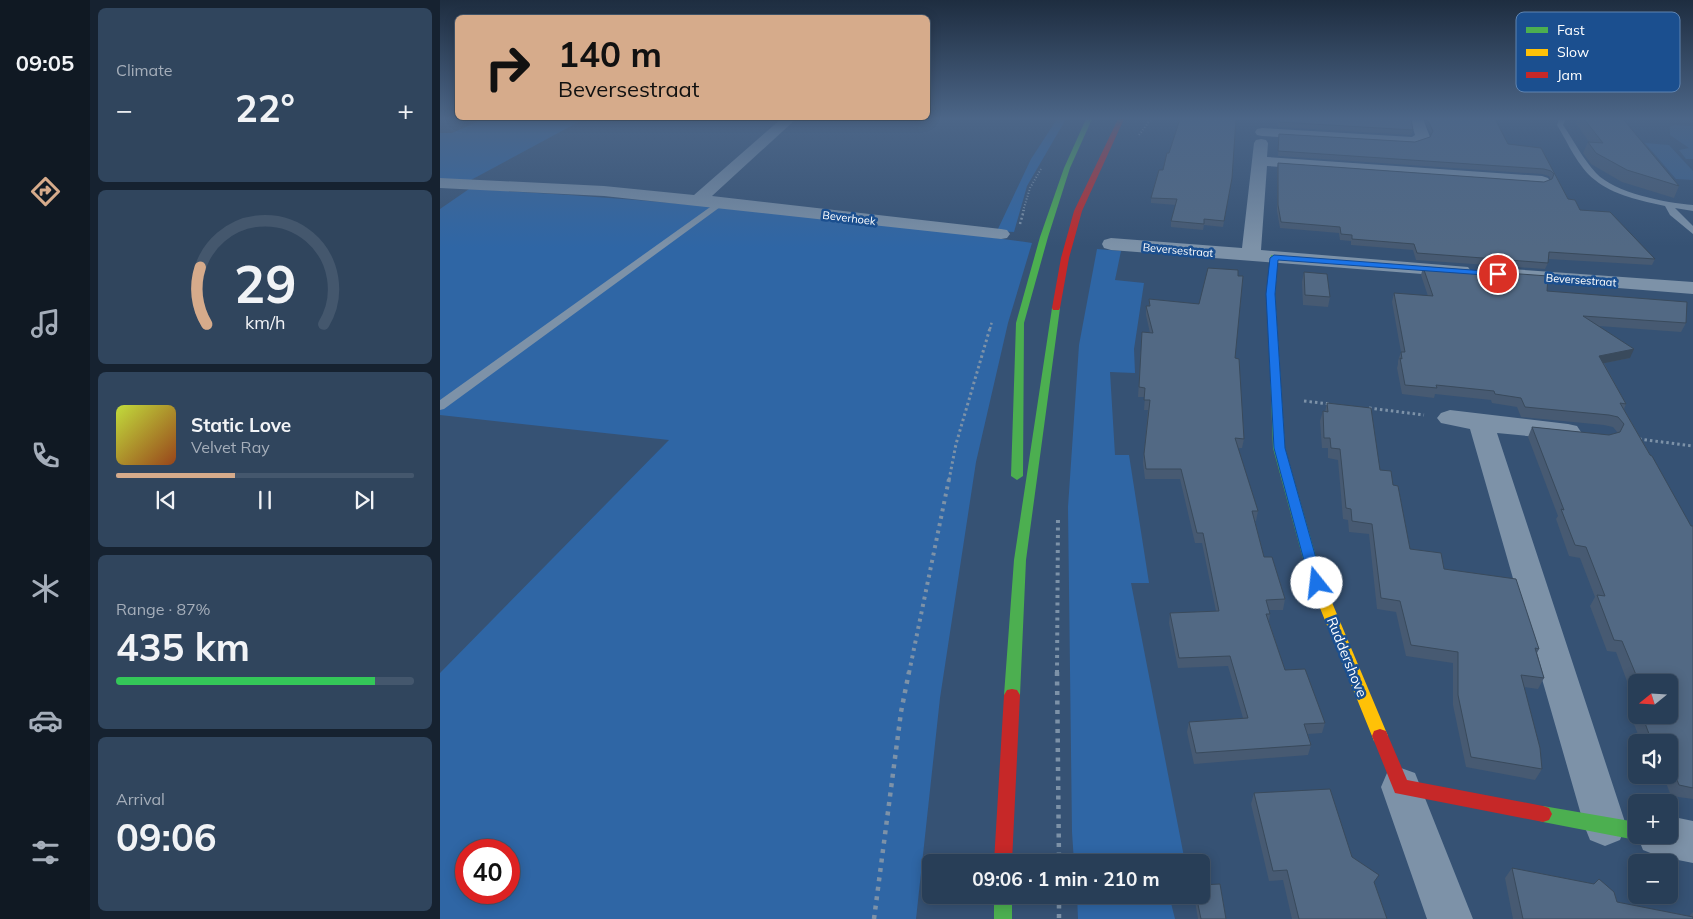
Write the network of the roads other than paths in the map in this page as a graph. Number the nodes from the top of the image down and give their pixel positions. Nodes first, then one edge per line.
1 (1260, 161) edge
2 (741, 162) edge
3 (1070, 162) edge
4 (1080, 162) edge
5 (1101, 162) edge
6 (1273, 162) edge
7 (1584, 162) edge
8 (1542, 181) edge
9 (440, 183) edge
10 (698, 200) junction
11 (724, 202) junction
12 (1056, 203) junction
13 (1668, 204) junction
14 (1693, 208) edge
15 (1693, 231) edge
16 (1001, 234) dead end
17 (1111, 244) dead end
18 (1251, 256) junction
19 (1274, 258) junction
20 (1693, 288) edge
21 (440, 406) edge
22 (1604, 435) edge
23 (1020, 560) junction
24 (1401, 787) junction
25 (1620, 828) edge
26 (1678, 839) edge
27 (1693, 842) edge
28 (1003, 854) edge
29 (1003, 904) edge
30 (1003, 919) edge
31 (1450, 919) edge

1 - 18 street
2 - 10 street
3 - 12 main road
4 - 12 main road
5 - 23 main road
6 - 8 street
7 - 13 lane
9 - 10 street, Beverhoek
10 - 11 street, Beverhoek
11 - 16 street, Beverhoek
11 - 21 lane
12 - 23 main road
13 - 14 lane
13 - 15 lane
17 - 18 street, Beversestraat
18 - 19 street, Beversestraat
19 - 20 street, Beversestraat
19 - 24 main road, Ruddershove
22 - 25 street
23 - 28 main road
24 - 25 main road
24 - 31 street, Ruddershove
26 - 27 street
29 - 30 main road

